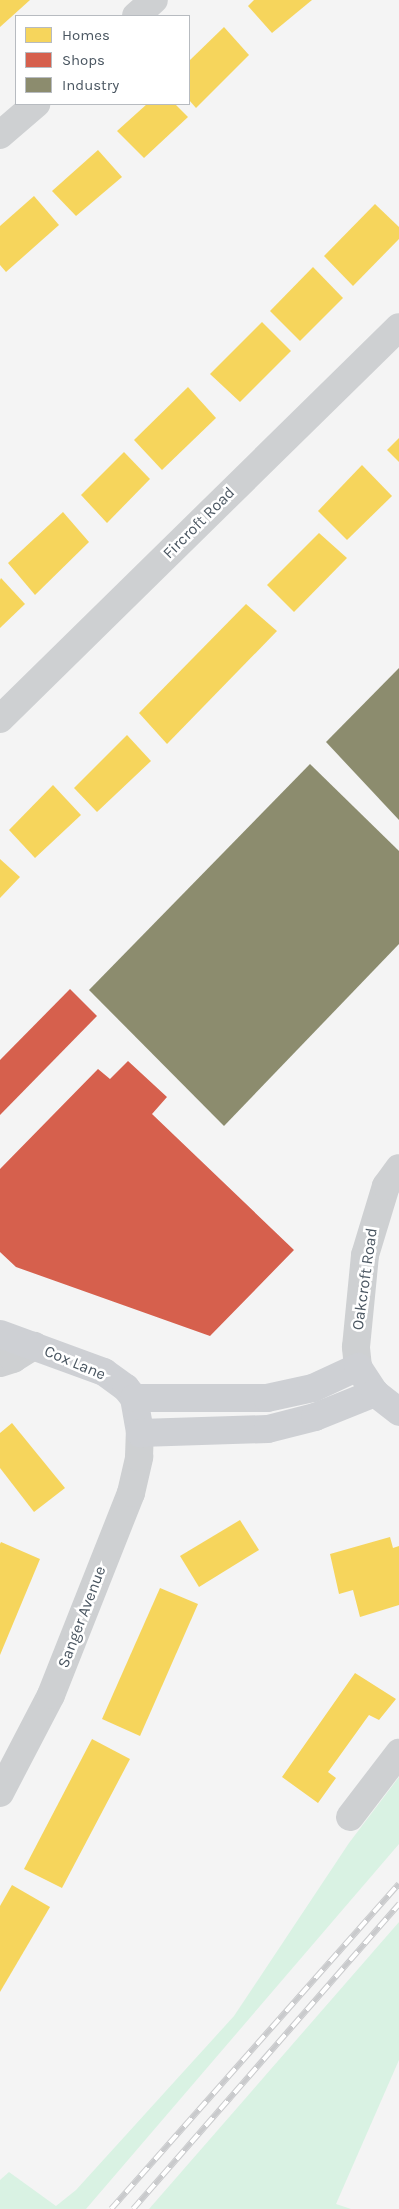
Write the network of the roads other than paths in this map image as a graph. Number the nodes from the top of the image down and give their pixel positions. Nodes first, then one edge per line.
1 (154, 0) edge
2 (137, 15) edge
3 (35, 105) edge
4 (0, 135) edge
5 (399, 327) edge
6 (0, 719) edge
7 (399, 1168) edge
8 (0, 1334) edge
9 (34, 1346) junction
10 (0, 1363) edge
11 (358, 1367) junction
12 (375, 1393) junction
13 (134, 1398) junction
14 (399, 1412) edge
15 (140, 1433) junction
16 (399, 1753) edge
17 (0, 1793) edge
18 (350, 1817) dead end

1 - 2 street
3 - 4 street
5 - 6 street, Fircroft Road
7 - 11 street, Oakcroft Road
8 - 9 street, Cox Lane
9 - 10 street, Cox Lane
9 - 13 street, Cox Lane
11 - 12 street
11 - 13 street
12 - 14 street
12 - 15 street
13 - 15 street
15 - 17 street, Sanger Avenue
16 - 18 street

